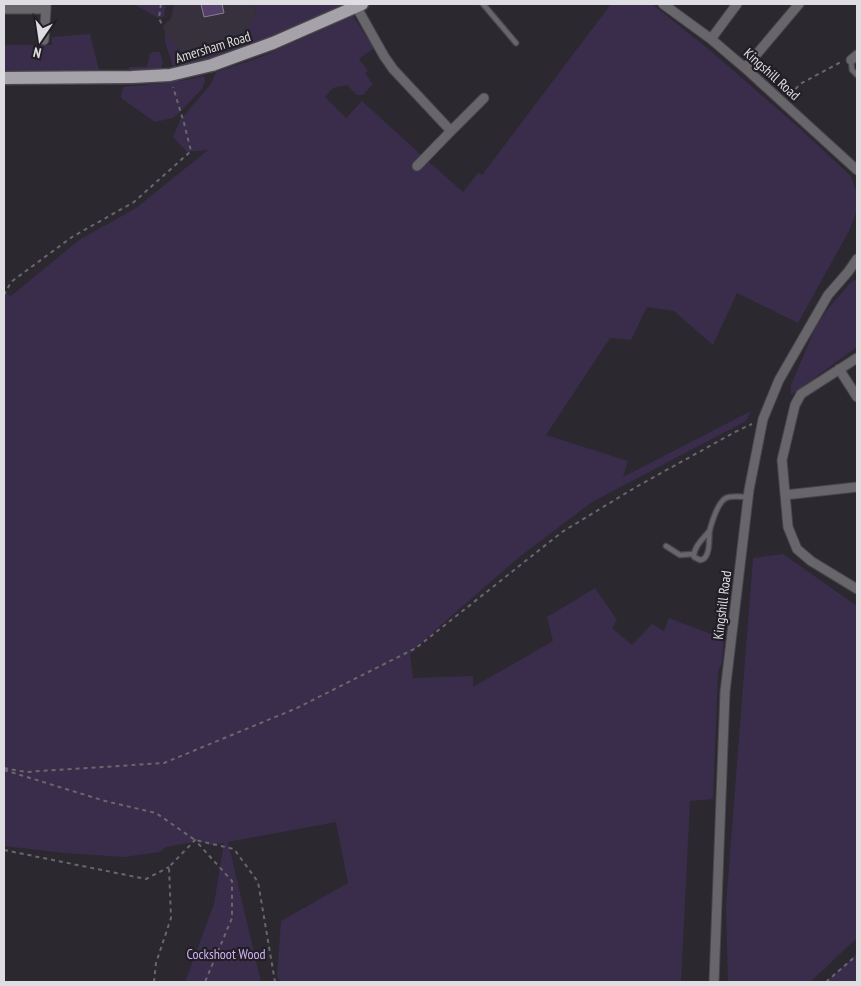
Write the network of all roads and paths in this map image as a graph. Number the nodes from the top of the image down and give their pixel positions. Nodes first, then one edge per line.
1 (161, 4) edge
2 (483, 4) edge
3 (663, 4) edge
4 (737, 4) edge
5 (799, 4) edge
6 (359, 5) edge
7 (46, 7) edge
8 (4, 9) edge
9 (162, 25) dead end
10 (711, 39) junction
11 (44, 40) dead end
12 (516, 43) dead end
13 (854, 58) edge
14 (745, 68) junction
15 (170, 75) junction
16 (857, 76) edge
17 (4, 78) edge
18 (484, 98) dead end
19 (783, 103) junction
20 (451, 132) junction
21 (417, 166) dead end
22 (857, 170) edge
23 (857, 259) edge
24 (4, 295) edge
25 (857, 358) edge
26 (839, 369) junction
27 (857, 397) edge
28 (763, 419) junction
29 (857, 487) edge
30 (785, 495) junction
31 (749, 497) junction
32 (710, 530) junction
33 (666, 546) dead end
34 (693, 554) junction
35 (857, 589) edge
36 (4, 769) edge
37 (195, 840) junction
38 (4, 850) edge
39 (169, 866) junction
40 (857, 956) edge
41 (154, 982) edge
42 (206, 982) edge
43 (275, 982) edge
44 (714, 982) edge
45 (826, 982) edge

1 - 9 path
2 - 12 lane
3 - 10 street, Kingshill Road
4 - 10 street
5 - 14 street
6 - 15 main road, Amersham Road
6 - 20 street
7 - 8 street
7 - 11 street
10 - 14 street, Kingshill Road
13 - 16 lane
13 - 19 path
14 - 19 street, Kingshill Road
15 - 17 main road, Amersham Road
15 - 24 path
18 - 20 street
19 - 22 street, Kingshill Road
20 - 21 street
23 - 28 street, Kingshill Road
25 - 26 street
26 - 27 street
26 - 30 street
28 - 31 street, Kingshill Road
28 - 36 path
29 - 30 street
30 - 35 street
31 - 32 lane
31 - 44 street, Kingshill Road
32 - 34 lane
32 - 34 lane
33 - 34 lane
36 - 37 path
37 - 39 path
37 - 42 path
37 - 43 path
38 - 39 path
39 - 41 path
40 - 45 path

